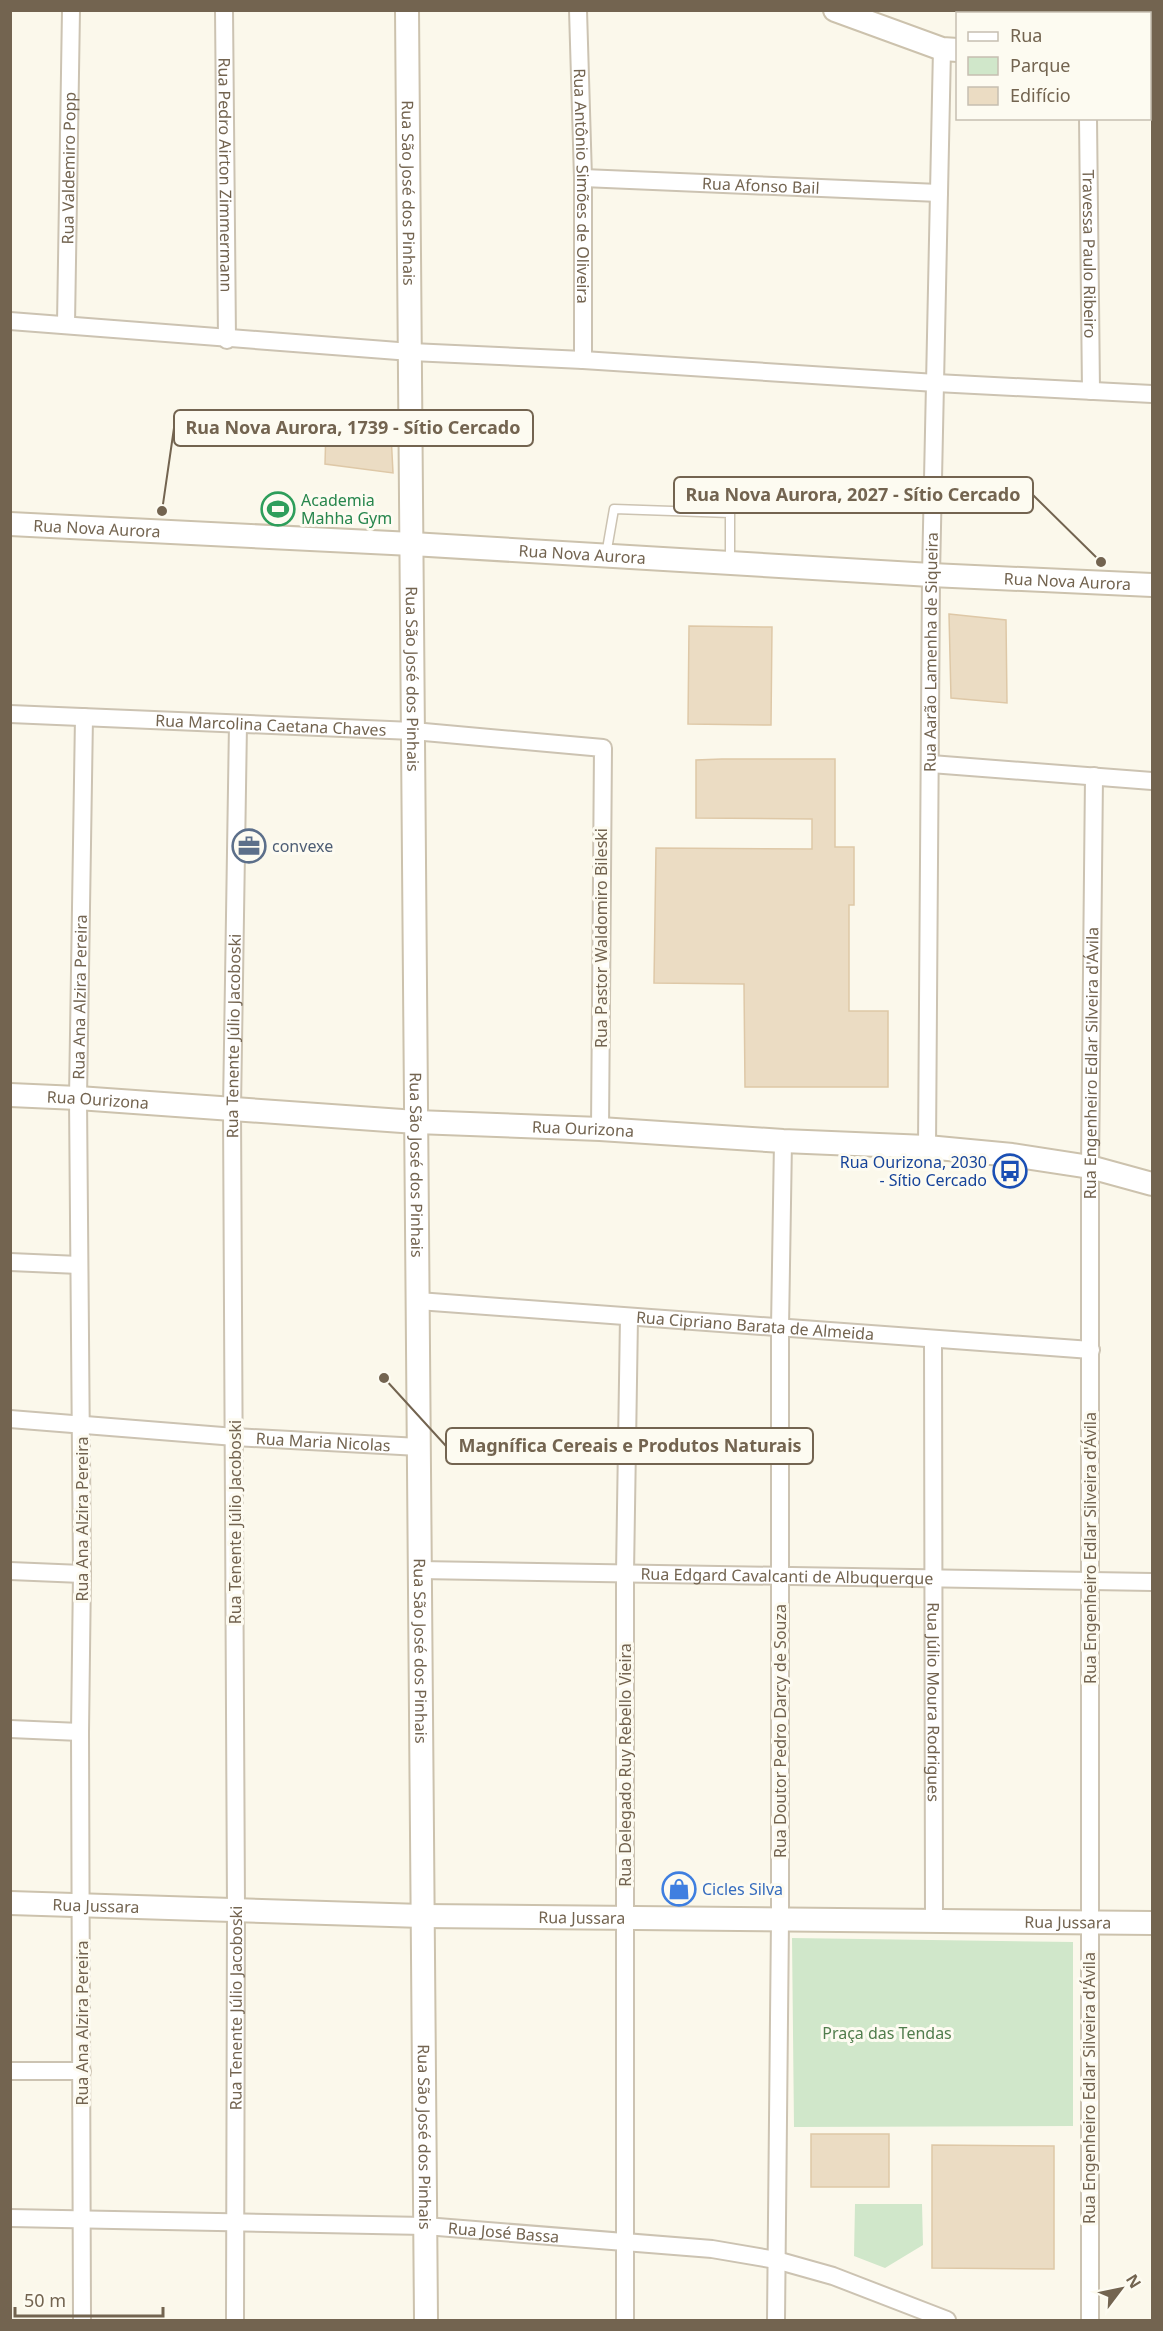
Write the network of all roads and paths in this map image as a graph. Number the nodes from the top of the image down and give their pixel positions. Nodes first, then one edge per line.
1 (71, 10) edge
2 (224, 10) edge
3 (407, 10) edge
4 (578, 10) edge
5 (835, 10) edge
6 (885, 20) edge
7 (950, 50) edge
8 (1088, 120) edge
9 (583, 178) junction
10 (939, 193) junction
11 (10, 321) edge
12 (66, 324) junction
13 (227, 339) junction
14 (411, 352) junction
15 (583, 360) junction
16 (936, 383) junction
17 (1091, 391) junction
18 (1152, 394) edge
19 (10, 524) edge
20 (412, 544) junction
21 (606, 555) junction
22 (730, 563) junction
23 (931, 575) junction
24 (1152, 585) edge
25 (10, 714) edge
26 (84, 717) junction
27 (238, 724) junction
28 (413, 731) junction
29 (603, 748) joint
30 (931, 764) junction
31 (1094, 776) junction
32 (1152, 781) edge
33 (10, 1095) edge
34 (78, 1098) junction
35 (232, 1108) junction
36 (416, 1122) junction
37 (600, 1129) junction
38 (783, 1141) junction
39 (927, 1148) junction
40 (1090, 1167) junction
41 (1152, 1184) edge
42 (10, 1262) edge
43 (79, 1265) junction
44 (418, 1301) junction
45 (629, 1317) junction
46 (780, 1328) junction
47 (933, 1339) junction
48 (1091, 1350) junction
49 (10, 1419) edge
50 (82, 1424) junction
51 (235, 1437) junction
52 (419, 1447) junction
53 (420, 1570) junction
54 (10, 1572) edge
55 (625, 1573) junction
56 (82, 1574) junction
57 (780, 1576) junction
58 (934, 1579) junction
59 (1090, 1581) junction
60 (1152, 1582) edge
61 (10, 1729) edge
62 (80, 1732) junction
63 (10, 1903) edge
64 (82, 1905) junction
65 (236, 1910) junction
66 (422, 1916) junction
67 (625, 1918) junction
68 (780, 1919) junction
69 (934, 1920) junction
70 (1089, 1922) junction
71 (1152, 1923) edge
72 (10, 2071) edge
73 (82, 2071) junction
74 (10, 2218) edge
75 (83, 2219) junction
76 (235, 2222) junction
77 (425, 2226) junction
78 (626, 2242) junction
79 (776, 2260) junction
80 (938, 2319) edge
81 (82, 2320) edge
82 (235, 2320) edge
83 (426, 2320) edge
84 (625, 2320) edge
85 (776, 2320) edge
86 (1090, 2320) edge

1 - 12 street, Rua Valdemiro Popp
2 - 13 street, Rua Pedro Airton Zimmermann
3 - 14 street, Rua São José dos Pinhais
4 - 9 street, Rua Antônio Simões de Oliveira
5 - 6 street
6 - 7 street
7 - 10 street, Rua Aarão Lamenha de Siqueira
8 - 17 street, Travessa Paulo Ribeiro
9 - 10 street, Rua Afonso Bail
9 - 15 street, Rua Antônio Simões de Oliveira
10 - 16 street, Rua Aarão Lamenha de Siqueira
11 - 12 street
12 - 13 street
13 - 14 street
14 - 15 street
14 - 20 street, Rua São José dos Pinhais
15 - 16 street
16 - 17 street
16 - 23 street, Rua Aarão Lamenha de Siqueira
17 - 18 street
19 - 20 street, Rua Nova Aurora
20 - 21 street, Rua Nova Aurora
20 - 28 street, Rua São José dos Pinhais
21 - 22 street, Rua Nova Aurora
21 - 22 lane
22 - 23 street, Rua Nova Aurora
23 - 24 street, Rua Nova Aurora
23 - 30 street, Rua Aarão Lamenha de Siqueira
25 - 26 street, Rua Marcolina Caetana Chaves
26 - 27 street, Rua Marcolina Caetana Chaves
26 - 34 street, Rua Ana Alzira Pereira
27 - 28 street, Rua Marcolina Caetana Chaves
27 - 35 street, Rua Tenente Júlio Jacoboski
28 - 29 street, Rua Marcolina Caetana Chaves
28 - 36 street, Rua São José dos Pinhais
29 - 37 street, Rua Pastor Waldomiro Bileski
30 - 31 street
30 - 39 street, Rua Aarão Lamenha de Siqueira
31 - 32 street
31 - 40 street, Rua Engenheiro Edlar Silveira d'Ávila
33 - 34 street, Rua Ourizona
34 - 35 street, Rua Ourizona
34 - 43 street, Rua Ana Alzira Pereira
35 - 36 street, Rua Ourizona
35 - 51 street, Rua Tenente Júlio Jacoboski
36 - 37 street, Rua Ourizona
36 - 44 street, Rua São José dos Pinhais
37 - 38 street, Rua Ourizona
38 - 39 street, Rua Ourizona
38 - 46 street, Rua Doutor Pedro Darcy de Souza
39 - 40 street, Rua Ourizona
40 - 41 street, Rua Ourizona
40 - 48 street, Rua Engenheiro Edlar Silveira d'Ávila
42 - 43 street
43 - 50 street, Rua Ana Alzira Pereira
44 - 45 street, Rua Cipriano Barata de Almeida
44 - 52 street, Rua São José dos Pinhais
45 - 46 street, Rua Cipriano Barata de Almeida
45 - 55 street, Rua Delegado Ruy Rebello Vieira
46 - 47 street, Rua Cipriano Barata de Almeida
46 - 57 street, Rua Doutor Pedro Darcy de Souza
47 - 48 street, Rua Cipriano Barata de Almeida
47 - 58 street, Rua Júlio Moura Rodrigues
48 - 59 street, Rua Engenheiro Edlar Silveira d'Ávila
49 - 50 street, Rua Maria Nicolas
50 - 51 street, Rua Maria Nicolas
50 - 56 street, Rua Ana Alzira Pereira
51 - 52 street, Rua Maria Nicolas
51 - 65 street, Rua Tenente Júlio Jacoboski
52 - 53 street, Rua São José dos Pinhais
53 - 55 street, Rua Edgard Cavalcanti de Albuquerque
53 - 66 street, Rua São José dos Pinhais
54 - 56 street
55 - 57 street, Rua Edgard Cavalcanti de Albuquerque
55 - 67 street, Rua Delegado Ruy Rebello Vieira
56 - 62 street, Rua Ana Alzira Pereira
57 - 58 street, Rua Edgard Cavalcanti de Albuquerque
57 - 68 street, Rua Doutor Pedro Darcy de Souza
58 - 59 street, Rua Edgard Cavalcanti de Albuquerque
58 - 69 street, Rua Júlio Moura Rodrigues
59 - 60 street, Rua Edgard Cavalcanti de Albuquerque
59 - 70 street, Rua Engenheiro Edlar Silveira d'Ávila
61 - 62 street
62 - 64 street, Rua Ana Alzira Pereira
63 - 64 street, Rua Jussara
64 - 65 street, Rua Jussara
64 - 73 street, Rua Ana Alzira Pereira
65 - 66 street, Rua Jussara
65 - 76 street, Rua Tenente Júlio Jacoboski
66 - 67 street, Rua Jussara
66 - 77 street, Rua São José dos Pinhais
67 - 68 street, Rua Jussara
67 - 78 street, Rua Delegado Ruy Rebello Vieira
68 - 69 street, Rua Jussara
68 - 79 street, Rua Doutor Pedro Darcy de Souza
69 - 70 street, Rua Jussara
70 - 71 street, Rua Jussara
70 - 86 street, Rua Engenheiro Edlar Silveira d'Ávila
72 - 73 street
73 - 75 street, Rua Ana Alzira Pereira
74 - 75 street, Rua José Bassa
75 - 76 street, Rua José Bassa
75 - 81 street, Rua Ana Alzira Pereira
76 - 77 street, Rua José Bassa
76 - 82 street, Rua Tenente Júlio Jacoboski
77 - 78 street, Rua José Bassa
77 - 83 street, Rua São José dos Pinhais
78 - 79 street, Rua José Bassa
78 - 84 street, Rua Delegado Ruy Rebello Vieira
79 - 80 street, Rua José Bassa
79 - 85 street, Rua Doutor Pedro Darcy de Souza

